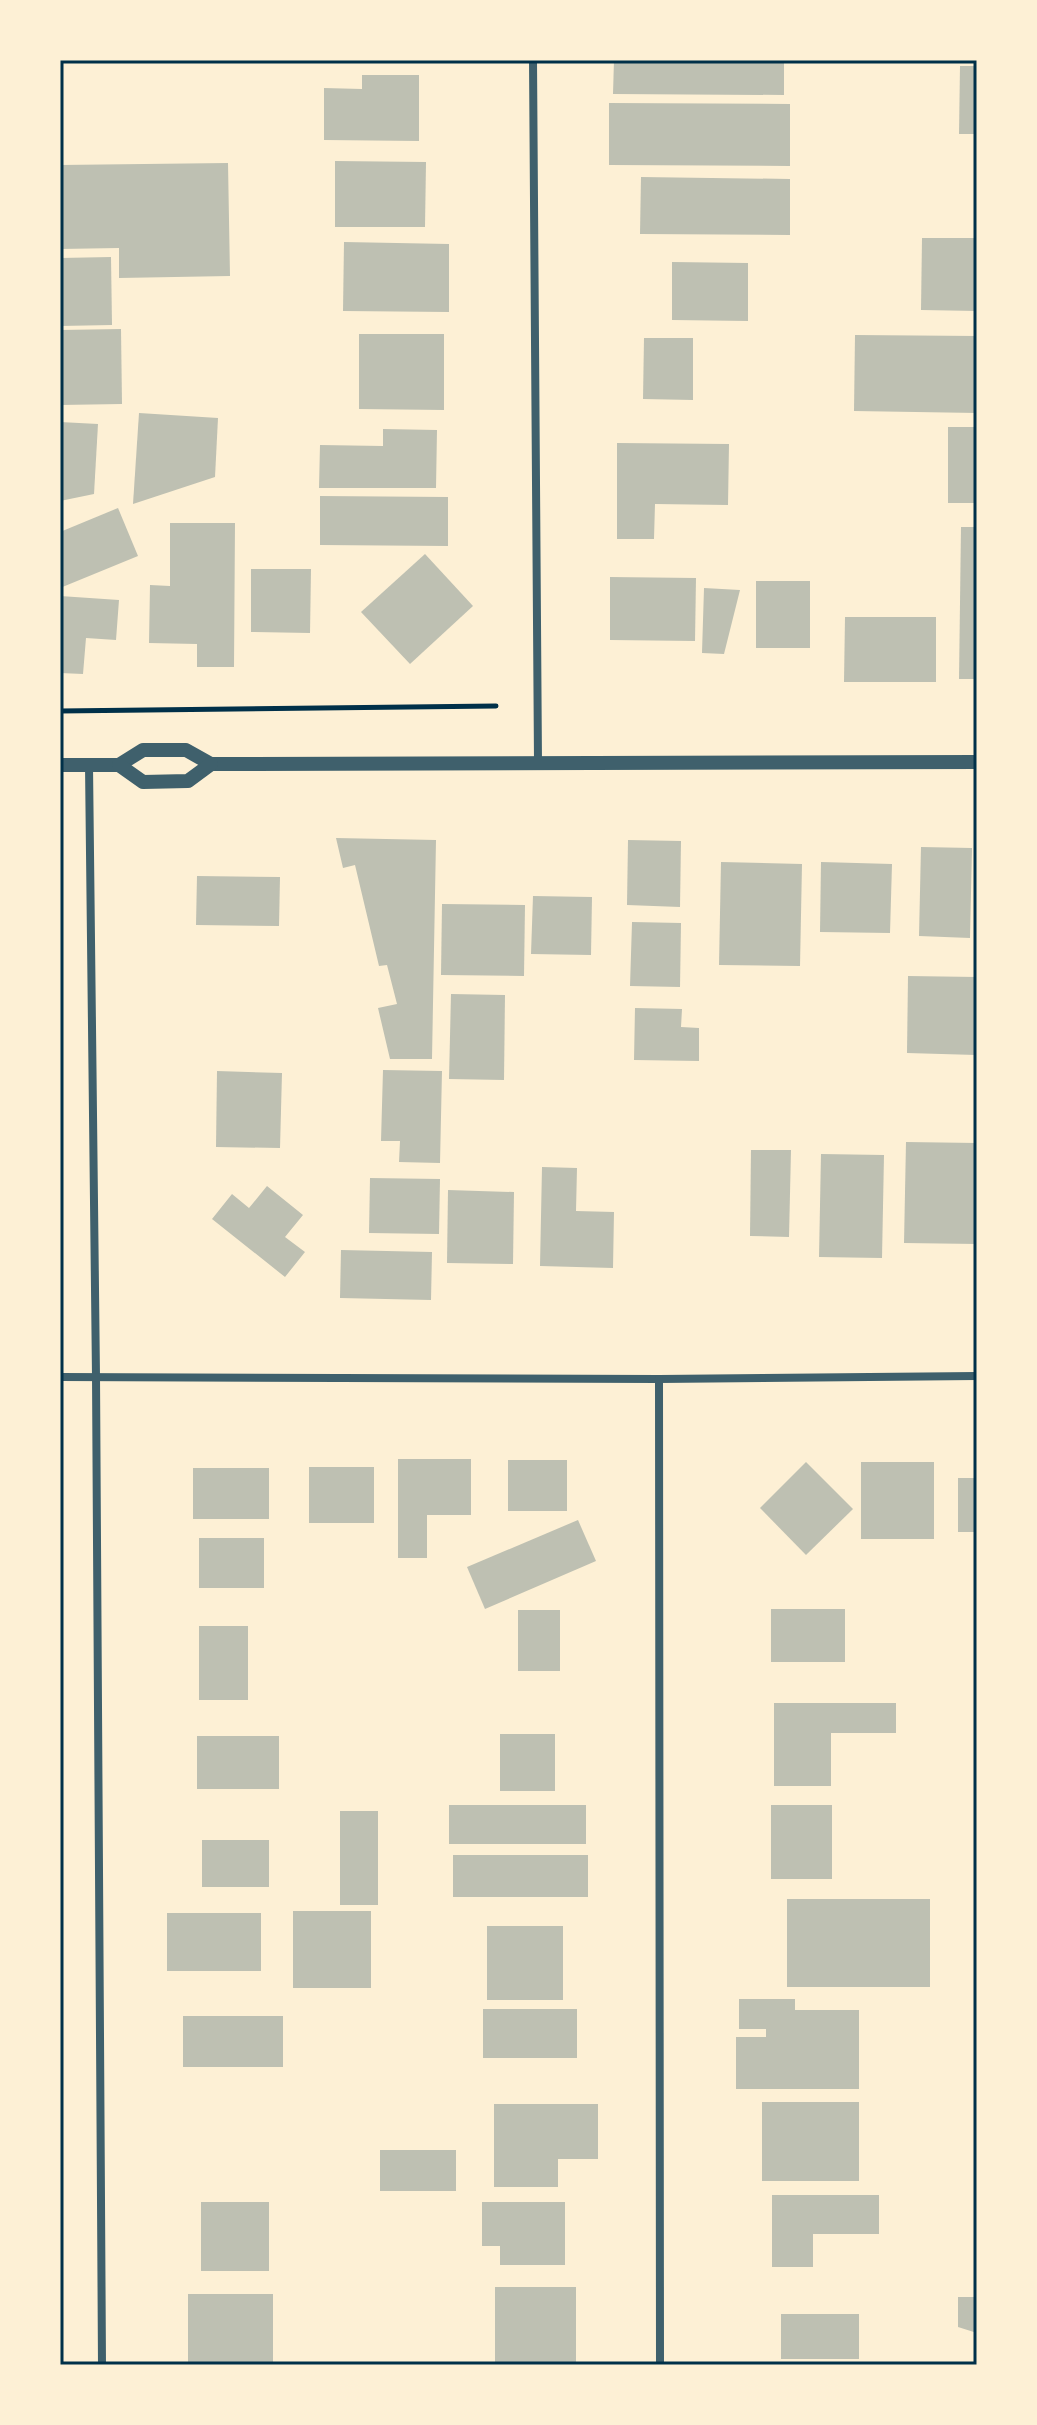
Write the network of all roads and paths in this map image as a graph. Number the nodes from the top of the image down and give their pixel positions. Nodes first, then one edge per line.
1 (533, 60) edge
2 (496, 706) dead end
3 (60, 711) edge
4 (538, 762) junction
5 (977, 762) edge
6 (211, 764) junction
7 (60, 765) edge
8 (89, 765) junction
9 (119, 765) junction
10 (96, 1376) junction
11 (977, 1376) edge
12 (60, 1377) edge
13 (659, 1379) junction
14 (102, 2365) edge
15 (660, 2365) edge

1 - 4 street
2 - 3 path
4 - 5 street
4 - 6 street
6 - 9 street
6 - 9 street
7 - 8 street
8 - 9 street
8 - 10 street
10 - 12 street
10 - 13 street
10 - 14 street
11 - 13 street
13 - 15 street

